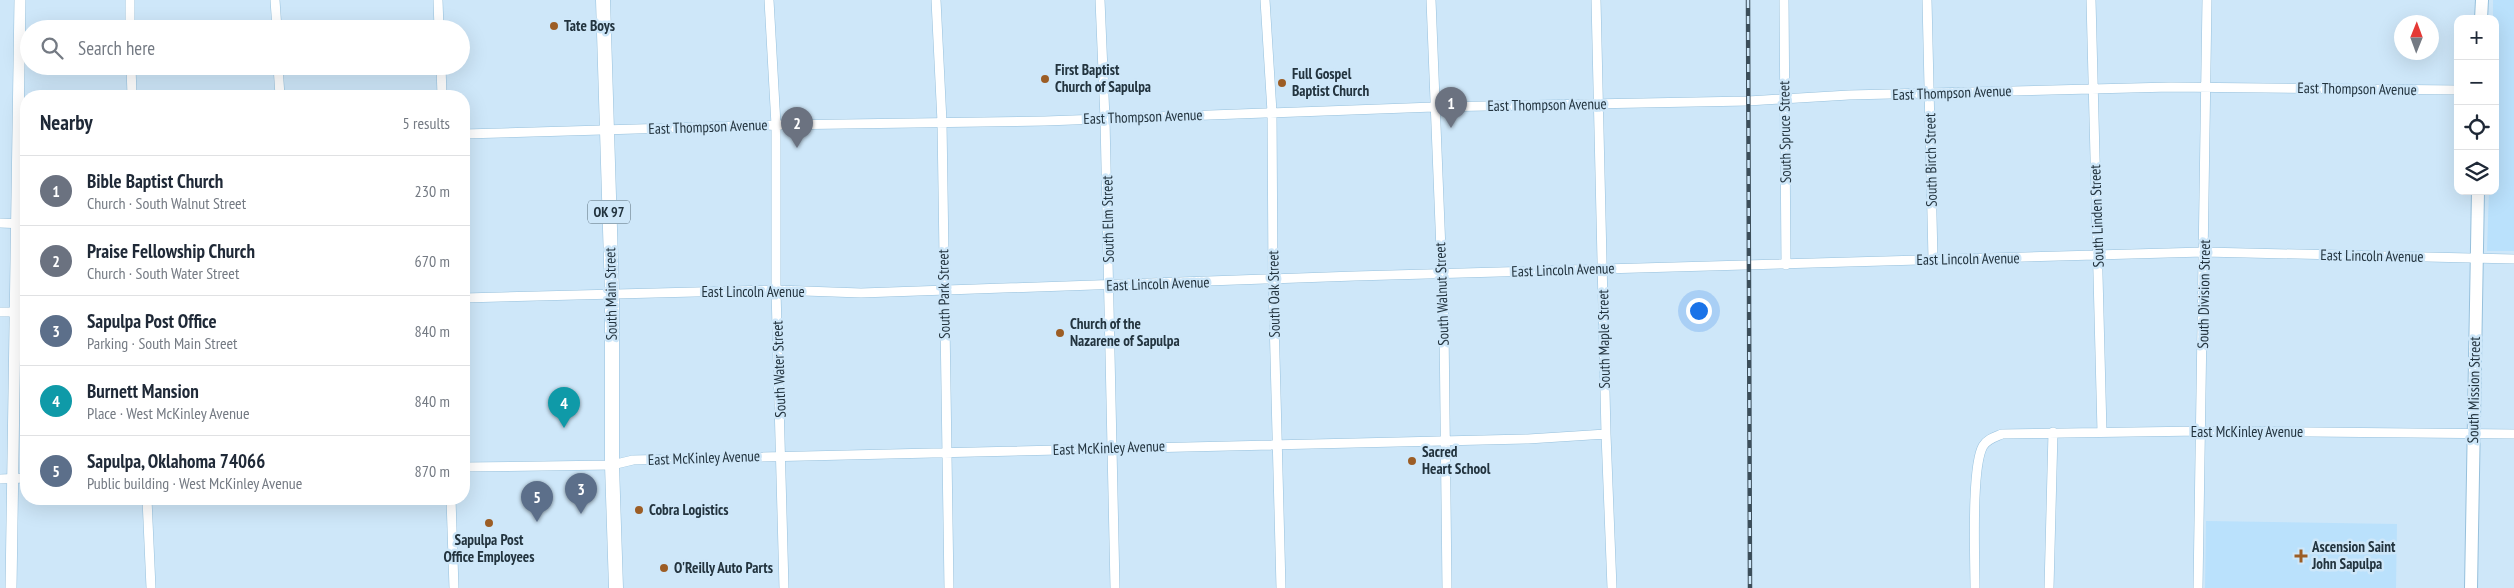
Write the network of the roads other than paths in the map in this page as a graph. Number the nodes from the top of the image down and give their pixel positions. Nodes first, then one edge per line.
1 (20, 0) edge
2 (130, 0) edge
3 (275, 0) edge
4 (438, 0) edge
5 (603, 0) edge
6 (769, 0) edge
7 (936, 0) edge
8 (1100, 0) edge
9 (1266, 0) edge
10 (1431, 0) edge
11 (1596, 0) edge
12 (1784, 0) edge
13 (1927, 0) edge
14 (2091, 0) edge
15 (2207, 0) edge
16 (2482, 0) edge
17 (2481, 15) edge
18 (20, 20) edge
19 (130, 20) edge
20 (276, 20) edge
21 (439, 20) edge
22 (21, 75) edge
23 (131, 75) edge
24 (279, 75) edge
25 (441, 75) edge
26 (2206, 87) junction
27 (21, 90) edge
28 (132, 90) edge
29 (280, 90) edge
30 (442, 90) edge
31 (2094, 90) junction
32 (2454, 90) edge
33 (1929, 94) junction
34 (1784, 100) junction
35 (1600, 104) junction
36 (1434, 107) junction
37 (1272, 112) junction
38 (1105, 118) junction
39 (942, 122) junction
40 (776, 125) junction
41 (607, 131) junction
42 (470, 134) edge
43 (2478, 195) edge
44 (0, 223) edge
45 (20, 224) edge
46 (2204, 252) junction
47 (2099, 256) junction
48 (2477, 257) junction
49 (1933, 259) junction
50 (2514, 259) edge
51 (1786, 264) junction
52 (1602, 269) junction
53 (1441, 274) junction
54 (1273, 279) junction
55 (1109, 286) junction
56 (776, 290) junction
57 (944, 290) junction
58 (612, 294) junction
59 (470, 298) edge
60 (0, 312) edge
61 (20, 312) edge
62 (20, 345) edge
63 (2201, 431) junction
64 (2053, 432) junction
65 (2102, 432) junction
66 (2474, 433) junction
67 (1606, 434) junction
68 (2514, 434) edge
69 (1446, 441) junction
70 (1278, 444) junction
71 (1111, 448) junction
72 (947, 453) junction
73 (781, 455) junction
74 (612, 465) junction
75 (470, 467) edge
76 (12, 478) junction
77 (20, 478) edge
78 (0, 479) edge
79 (147, 505) edge
80 (451, 505) edge
81 (11, 588) edge
82 (151, 588) edge
83 (454, 588) edge
84 (616, 588) edge
85 (784, 588) edge
86 (949, 588) edge
87 (1115, 588) edge
88 (1281, 588) edge
89 (1447, 588) edge
90 (1612, 588) edge
91 (1975, 588) edge
92 (2049, 588) edge
93 (2198, 588) edge
94 (2471, 588) edge

1 - 18 street
2 - 19 street
3 - 20 street
4 - 21 street
5 - 41 main road, South Main Street / OK 97
6 - 40 street, South Water Street
7 - 39 street, South Park Street
8 - 38 street, South Elm Street
9 - 37 street, South Oak Street
10 - 36 street, South Walnut Street
11 - 35 street, South Maple Street
12 - 34 street, South Spruce Street
13 - 33 street, South Birch Street
14 - 31 street, South Linden Street
15 - 26 street, South Division Street
16 - 17 main road
22 - 27 street
23 - 28 street
24 - 29 street
25 - 30 street
26 - 31 street, East Thompson Avenue
26 - 32 street, East Thompson Avenue
26 - 46 street, South Division Street
31 - 33 street, East Thompson Avenue
31 - 47 street, South Linden Street
33 - 34 street, East Thompson Avenue
33 - 49 street, South Birch Street
34 - 35 street, East Thompson Avenue
34 - 51 street, South Spruce Street
35 - 36 street, East Thompson Avenue
35 - 52 street, South Maple Street
36 - 37 street, East Thompson Avenue
36 - 53 street, South Walnut Street
37 - 38 street, East Thompson Avenue
37 - 54 street, South Oak Street
38 - 39 street, East Thompson Avenue
38 - 55 street, South Elm Street
39 - 40 street, East Thompson Avenue
39 - 57 street, South Park Street
40 - 41 street, East Thompson Avenue
40 - 56 street, South Water Street
41 - 42 street, East Thompson Avenue
41 - 58 main road, South Main Street / OK 97
43 - 48 main road, South Mission Street
44 - 45 street
46 - 47 street, East Lincoln Avenue
46 - 48 street, East Lincoln Avenue
46 - 63 street, South Division Street
47 - 49 street, East Lincoln Avenue
47 - 65 street, South Linden Street
48 - 50 street, East Lincoln Avenue
48 - 66 main road, South Mission Street
49 - 51 street, East Lincoln Avenue
51 - 52 street, East Lincoln Avenue
52 - 53 street, East Lincoln Avenue
52 - 67 street, South Maple Street
53 - 54 street, East Lincoln Avenue
53 - 69 street, South Walnut Street
54 - 55 street, East Lincoln Avenue
54 - 70 street, South Oak Street
55 - 57 street, East Lincoln Avenue
55 - 71 street, South Elm Street
56 - 57 street, East Lincoln Avenue
56 - 58 street, East Lincoln Avenue
56 - 73 street, South Water Street
57 - 72 street, South Park Street
58 - 59 street, East Lincoln Avenue
58 - 74 main road, South Main Street / OK 97
60 - 61 street
62 - 76 street
63 - 65 street, East McKinley Avenue
63 - 66 street, East McKinley Avenue
63 - 93 street, South Division Street
64 - 65 street, East McKinley Avenue
64 - 91 street, East McKinley Avenue
64 - 92 street
66 - 68 street, East McKinley Avenue
66 - 94 main road, South Mission Street
67 - 69 street, East McKinley Avenue
67 - 90 street, South Maple Street
69 - 70 street, East McKinley Avenue
69 - 89 street, South Walnut Street
70 - 71 street, East McKinley Avenue
70 - 88 street, South Oak Street
71 - 72 street, East McKinley Avenue
71 - 87 street, South Elm Street
72 - 73 street, East McKinley Avenue
72 - 86 street, South Park Street
73 - 74 street, East McKinley Avenue
73 - 85 street, South Water Street
74 - 75 street, East McKinley Avenue
74 - 84 main road, South Main Street / OK 97
76 - 77 street
76 - 78 street
76 - 81 street
79 - 82 street
80 - 83 street

